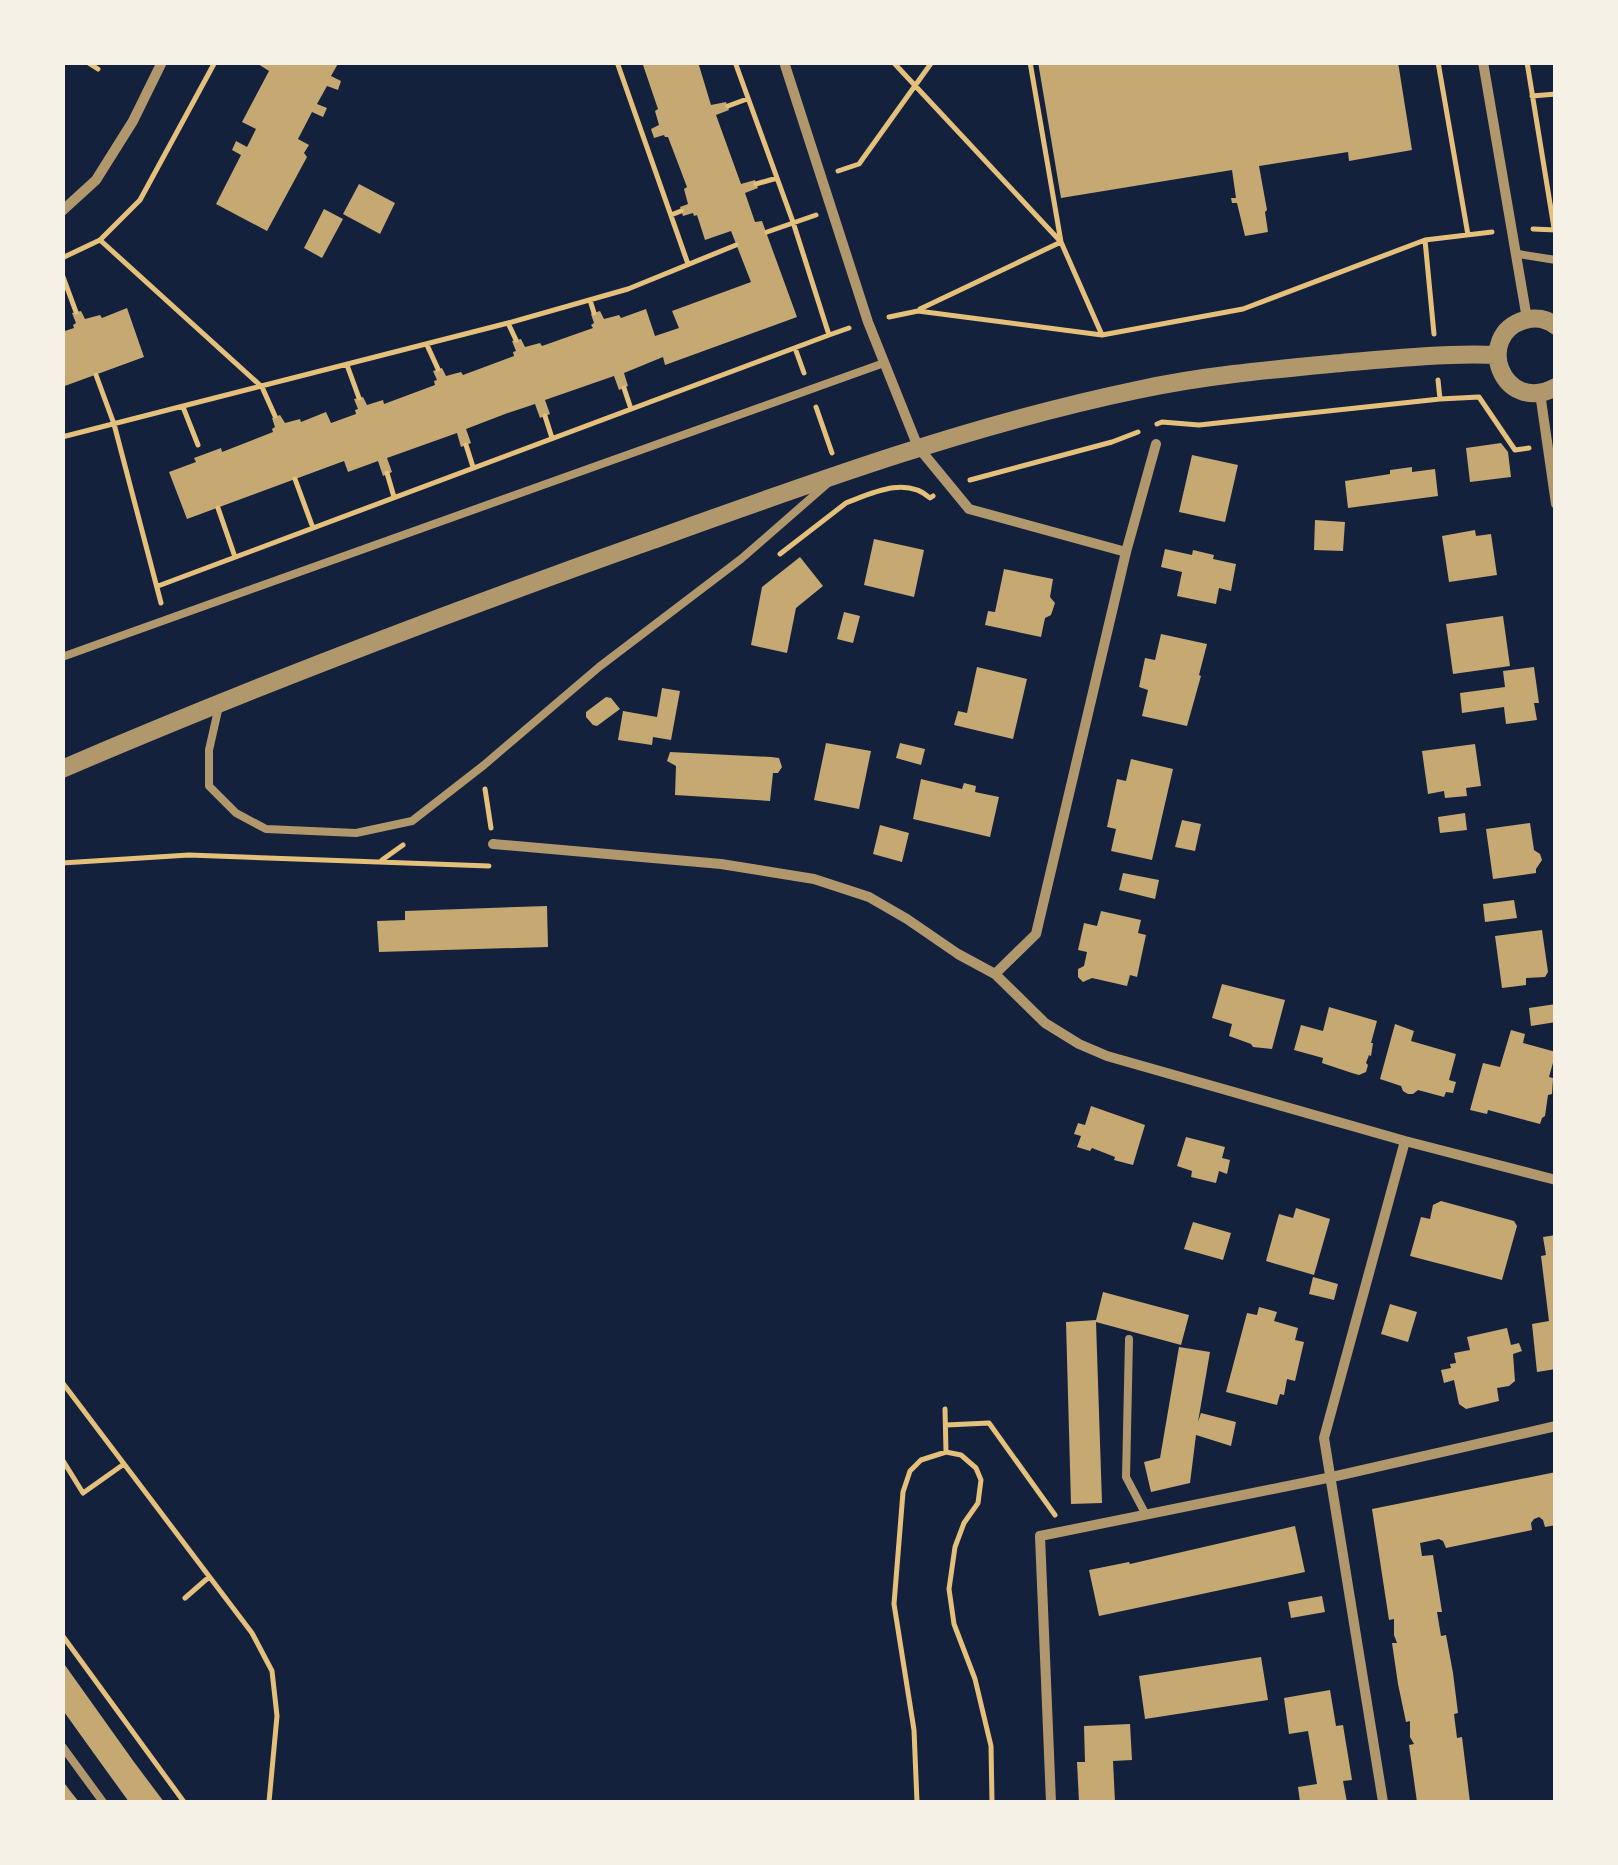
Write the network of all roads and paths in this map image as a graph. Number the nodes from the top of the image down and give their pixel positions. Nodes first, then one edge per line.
1 (86, 62) edge
2 (162, 62) edge
3 (215, 62) edge
4 (617, 62) edge
5 (735, 62) edge
6 (784, 62) edge
7 (893, 62) edge
8 (932, 62) edge
9 (1030, 62) edge
10 (1438, 62) edge
11 (1483, 62) edge
12 (1527, 62) edge
13 (98, 69) dead end
14 (916, 86) junction
15 (1556, 94) edge
16 (1532, 96) junction
17 (747, 99) junction
18 (728, 106) dead end
19 (652, 133) dead end
20 (643, 136) junction
21 (1556, 172) edge
22 (1547, 175) junction
23 (822, 176) junction
24 (776, 178) junction
25 (756, 184) dead end
26 (832, 210) junction
27 (62, 211) edge
28 (682, 211) dead end
29 (671, 215) junction
30 (793, 222) junction
31 (1554, 228) edge
32 (767, 232) dead end
33 (1468, 234) dead end
34 (100, 240) junction
35 (1061, 242) junction
36 (736, 245) dead end
37 (1518, 254) junction
38 (62, 258) edge
39 (1556, 260) edge
40 (688, 264) junction
41 (62, 274) edge
42 (590, 300) junction
43 (918, 310) junction
44 (76, 312) dead end
45 (594, 313) dead end
46 (1527, 320) junction
47 (868, 322) junction
48 (508, 324) junction
49 (1556, 326) edge
50 (1102, 336) junction
51 (516, 340) dead end
52 (427, 345) junction
53 (1436, 354) junction
54 (1497, 355) junction
55 (884, 363) junction
56 (347, 365) junction
57 (438, 369) dead end
58 (96, 375) dead end
59 (262, 387) junction
60 (624, 388) dead end
61 (1548, 390) edge
62 (359, 398) dead end
63 (1440, 399) junction
64 (182, 406) junction
65 (631, 409) junction
66 (275, 416) dead end
67 (545, 416) dead end
68 (114, 424) junction
69 (62, 437) edge
70 (552, 438) junction
71 (1156, 444) dead end
72 (198, 445) dead end
73 (466, 445) dead end
74 (1549, 446) junction
75 (918, 447) junction
76 (474, 467) junction
77 (840, 473) junction
78 (387, 474) dead end
79 (295, 479) dead end
80 (950, 486) junction
81 (394, 498) junction
82 (846, 503) dead end
83 (1556, 504) edge
84 (218, 508) dead end
85 (312, 528) junction
86 (1126, 552) junction
87 (235, 557) junction
88 (158, 586) junction
89 (165, 620) junction
90 (62, 657) edge
91 (220, 701) junction
92 (62, 769) edge
93 (484, 782) dead end
94 (494, 844) junction
95 (62, 863) edge
96 (995, 974) junction
97 (1405, 1142) junction
98 (1556, 1180) edge
99 (1128, 1338) dead end
100 (62, 1382) edge
101 (945, 1409) dead end
102 (946, 1424) junction
103 (1556, 1426) edge
104 (946, 1452) junction
105 (62, 1459) edge
106 (124, 1464) junction
107 (1332, 1478) junction
108 (1146, 1515) junction
109 (1063, 1532) junction
110 (209, 1577) junction
111 (185, 1598) dead end
112 (62, 1636) edge
113 (62, 1746) edge
114 (103, 1802) edge
115 (184, 1802) edge
116 (269, 1802) edge
117 (918, 1802) edge
118 (992, 1802) edge
119 (1051, 1802) edge
120 (1383, 1802) edge

1 - 13 path
2 - 27 street
3 - 34 path
4 - 20 path
5 - 17 path
6 - 23 street
7 - 14 path
8 - 14 path
9 - 35 path
10 - 33 path
11 - 37 street
12 - 16 path
14 - 23 path
14 - 35 path
15 - 16 path
16 - 22 path
17 - 18 path
17 - 24 path
19 - 20 path
20 - 29 path
21 - 22 path
22 - 31 path
23 - 26 street
24 - 25 path
24 - 30 path
26 - 30 path
26 - 47 street
28 - 29 path
29 - 40 path
30 - 32 path
30 - 65 path
34 - 38 path
34 - 59 path
35 - 43 path
35 - 50 path
36 - 40 path
37 - 39 lane
37 - 46 street
40 - 42 path
41 - 44 path
42 - 45 path
42 - 48 path
43 - 47 path
43 - 50 path
46 - 49 street
46 - 54 street
47 - 55 street
48 - 51 path
48 - 52 path
50 - 53 path
52 - 56 path
52 - 57 path
53 - 54 street
53 - 63 path
53 - 75 street
54 - 61 street
55 - 75 street
55 - 89 lane
56 - 59 path
56 - 62 path
58 - 68 path
59 - 64 path
59 - 66 path
60 - 65 path
61 - 74 street
63 - 74 path
63 - 80 path
64 - 68 path
64 - 72 path
65 - 70 path
67 - 70 path
68 - 69 path
68 - 88 path
70 - 76 path
71 - 86 street
73 - 76 path
74 - 83 street
75 - 77 street
75 - 80 street
76 - 81 path
77 - 91 street
77 - 91 lane
78 - 81 path
79 - 85 path
80 - 82 path
80 - 86 street
81 - 85 path
84 - 87 path
85 - 87 path
86 - 96 street
87 - 88 path
88 - 89 path
89 - 90 lane
91 - 92 street
93 - 94 path
94 - 95 path
94 - 96 street
96 - 97 street
97 - 98 street
97 - 107 street
99 - 108 lane
100 - 106 path
101 - 102 path
102 - 104 path
102 - 109 path
103 - 107 street
104 - 117 path
104 - 118 path
105 - 106 path
106 - 110 path
107 - 108 street
107 - 120 street
108 - 109 street
109 - 119 street
110 - 111 path
110 - 116 path
112 - 115 path
113 - 114 lane

